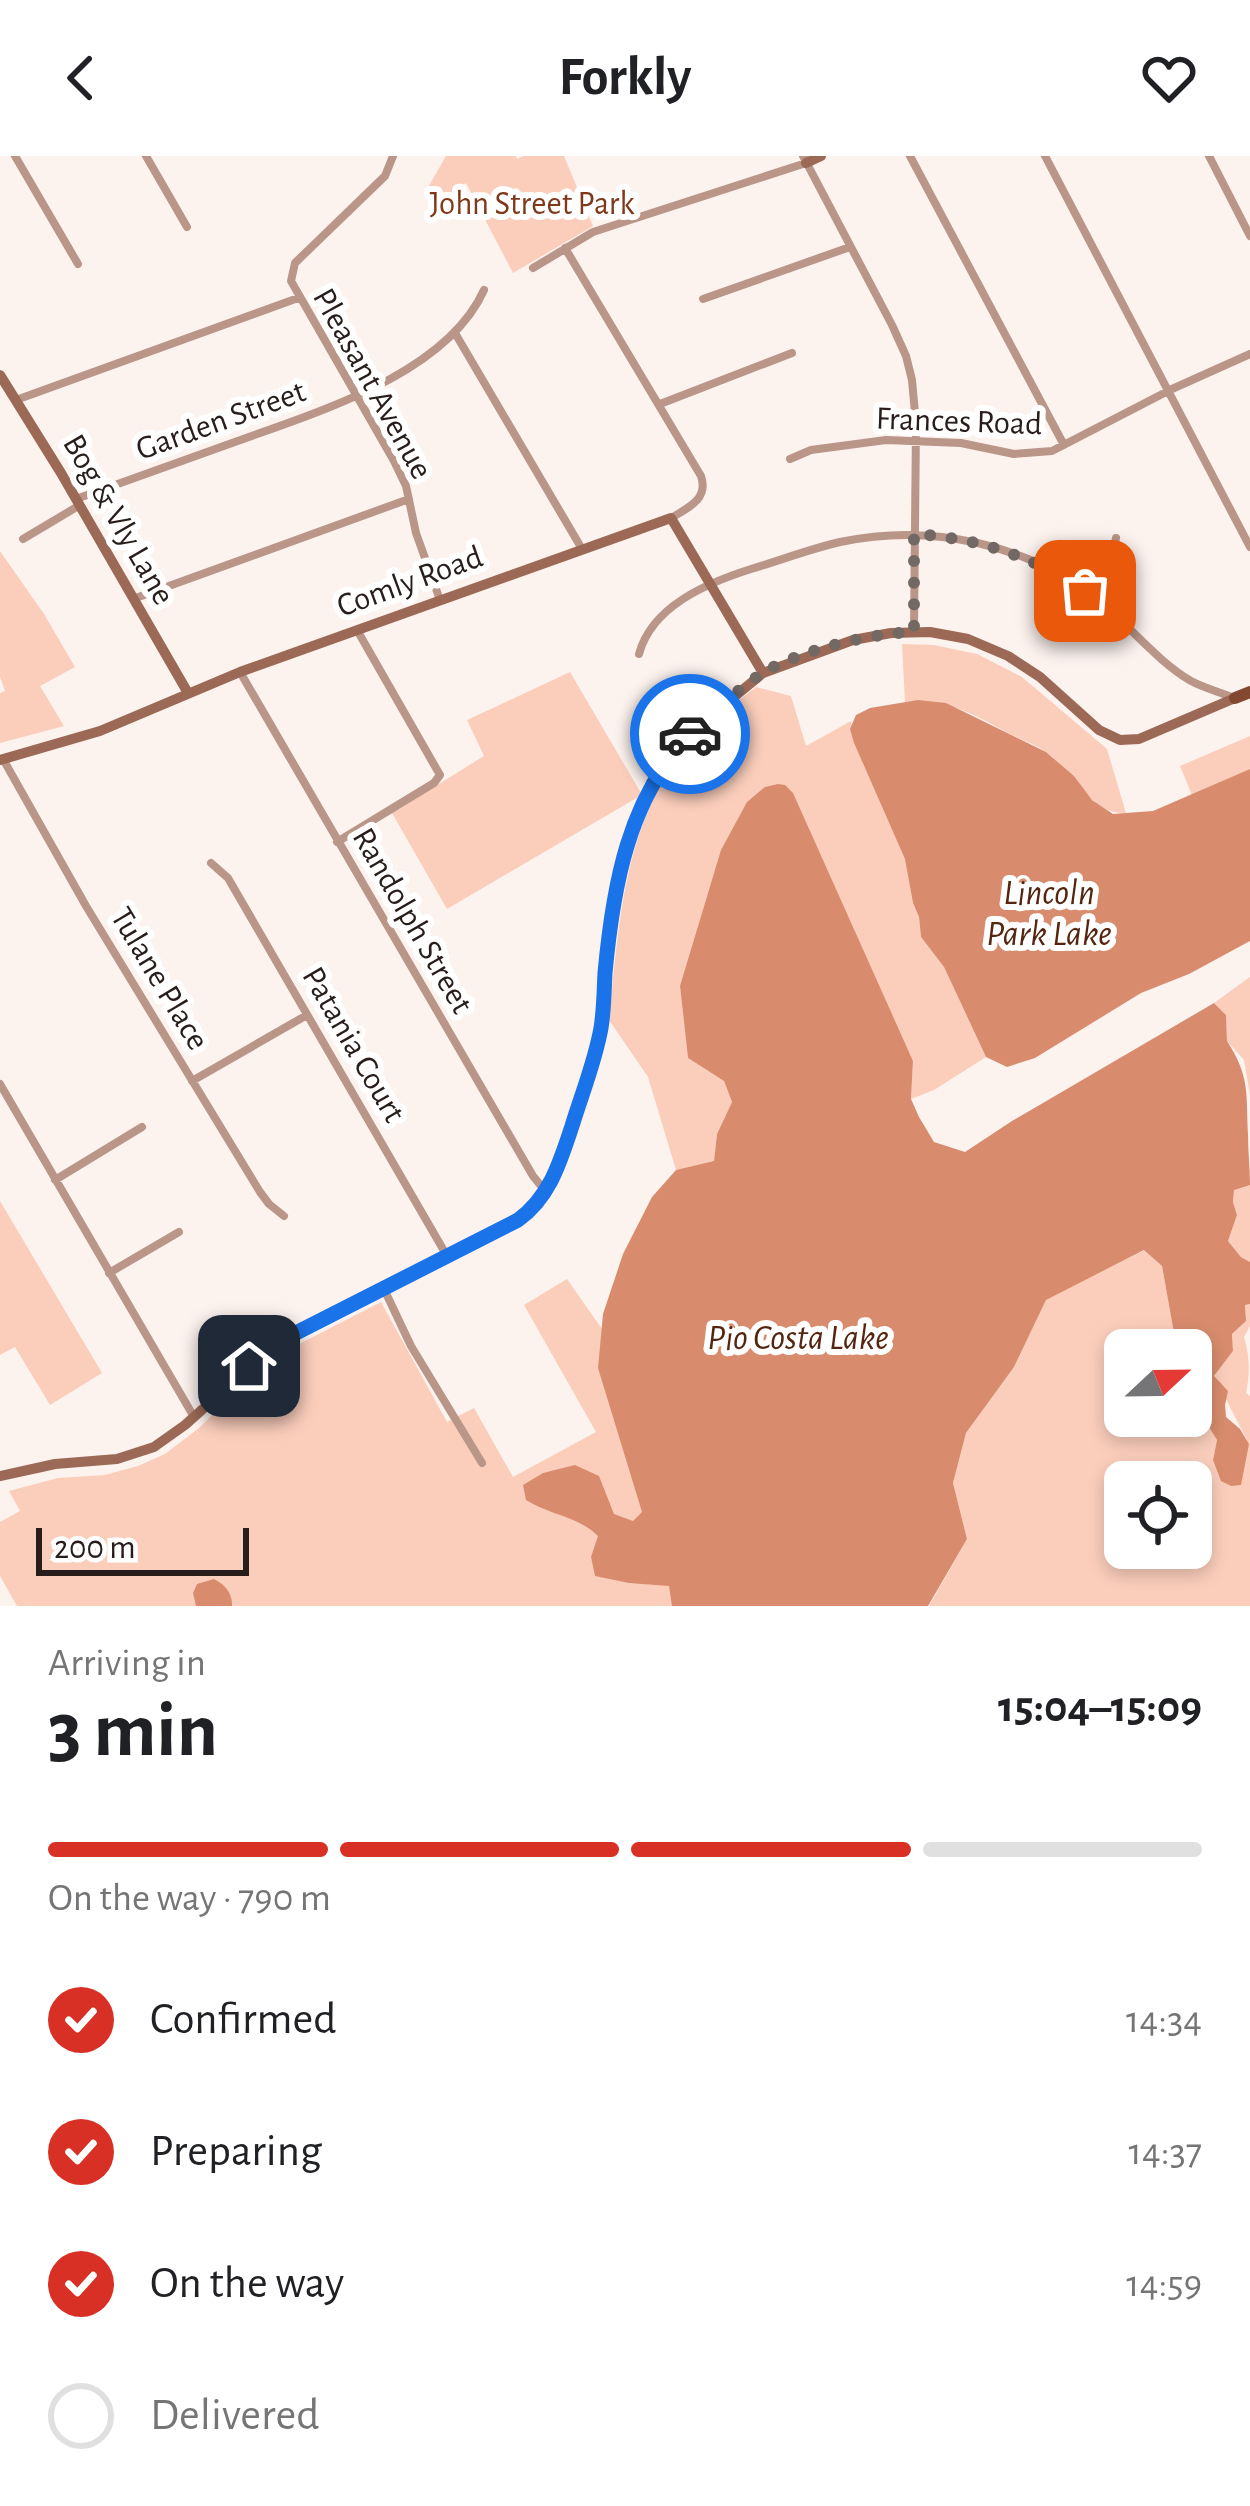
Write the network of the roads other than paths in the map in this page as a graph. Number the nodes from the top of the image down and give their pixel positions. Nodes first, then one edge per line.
1 (16, 156) edge
2 (146, 156) edge
3 (393, 156) edge
4 (821, 156) edge
5 (910, 156) edge
6 (1045, 156) edge
7 (1209, 156) edge
8 (804, 160) edge
9 (187, 227) dead end
10 (1250, 236) edge
11 (850, 247) junction
12 (566, 248) junction
13 (78, 265) dead end
14 (532, 268) dead end
15 (484, 290) dead end
16 (298, 298) junction
17 (703, 299) dead end
18 (455, 333) junction
19 (792, 352) dead end
20 (1250, 354) edge
21 (0, 376) edge
22 (1167, 392) junction
23 (358, 397) junction
24 (16, 400) junction
25 (660, 404) junction
26 (916, 440) junction
27 (1064, 445) junction
28 (790, 459) dead end
29 (410, 499) junction
30 (78, 502) junction
31 (671, 518) junction
32 (914, 534) junction
33 (1117, 538) dead end
34 (23, 539) dead end
35 (1250, 548) edge
36 (582, 549) junction
37 (711, 585) junction
38 (1085, 591) junction
39 (133, 599) junction
40 (440, 600) junction
41 (357, 630) junction
42 (914, 632) junction
43 (749, 648) junction
44 (821, 650) junction
45 (639, 654) dead end
46 (240, 672) junction
47 (763, 673) junction
48 (1250, 692) edge
49 (188, 693) junction
50 (1235, 698) junction
51 (1, 759) edge
52 (337, 842) junction
53 (211, 862) dead end
54 (308, 1015) junction
55 (192, 1081) junction
56 (0, 1084) edge
57 (142, 1127) dead end
58 (55, 1180) junction
59 (546, 1192) junction
60 (284, 1216) dead end
61 (179, 1232) dead end
62 (447, 1256) junction
63 (109, 1273) junction
64 (384, 1289) junction
65 (194, 1417) junction
66 (482, 1462) dead end
67 (0, 1476) edge

1 - 13 street
2 - 9 street
3 - 16 street, Pleasant Avenue
4 - 8 street
5 - 27 street
6 - 22 street
7 - 10 street
8 - 11 street
8 - 12 street
11 - 17 street
11 - 26 street
12 - 14 street
12 - 25 street
15 - 18 street, Garden Street
16 - 23 street, Pleasant Avenue
16 - 24 street
18 - 23 street, Garden Street
18 - 36 street
19 - 25 street
20 - 22 street, Frances Road
21 - 24 street, Bog & Vly Lane
22 - 27 street, Frances Road
22 - 35 street
23 - 29 street, Pleasant Avenue
23 - 30 street, Garden Street
24 - 30 street, Bog & Vly Lane
25 - 31 street
26 - 27 street, Frances Road
26 - 28 street, Frances Road
26 - 32 street
29 - 39 street
29 - 40 street, Pleasant Avenue
30 - 34 street, Garden Street
30 - 39 street, Bog & Vly Lane
31 - 36 street, Comly Road
31 - 37 street
32 - 37 street
32 - 38 street
32 - 42 street
33 - 38 street
36 - 40 street, Comly Road
37 - 43 street
37 - 45 street
38 - 50 street
39 - 49 street, Bog & Vly Lane
40 - 41 street, Comly Road
41 - 46 street, Comly Road
41 - 52 street
42 - 44 street
42 - 50 street
43 - 44 street
43 - 47 street
44 - 47 street
46 - 49 street, Comly Road
46 - 52 street, Randolph Street
47 - 59 street
48 - 50 main road
49 - 51 street, Comly Road
51 - 55 street, Tulane Place
52 - 59 street, Randolph Street
53 - 54 street, Patania Court
54 - 55 street
54 - 62 street, Patania Court
55 - 60 street, Tulane Place
56 - 58 street
57 - 58 street
58 - 63 street
59 - 62 street
61 - 63 street
62 - 64 street
63 - 65 street
64 - 65 street
64 - 66 street
65 - 67 street

